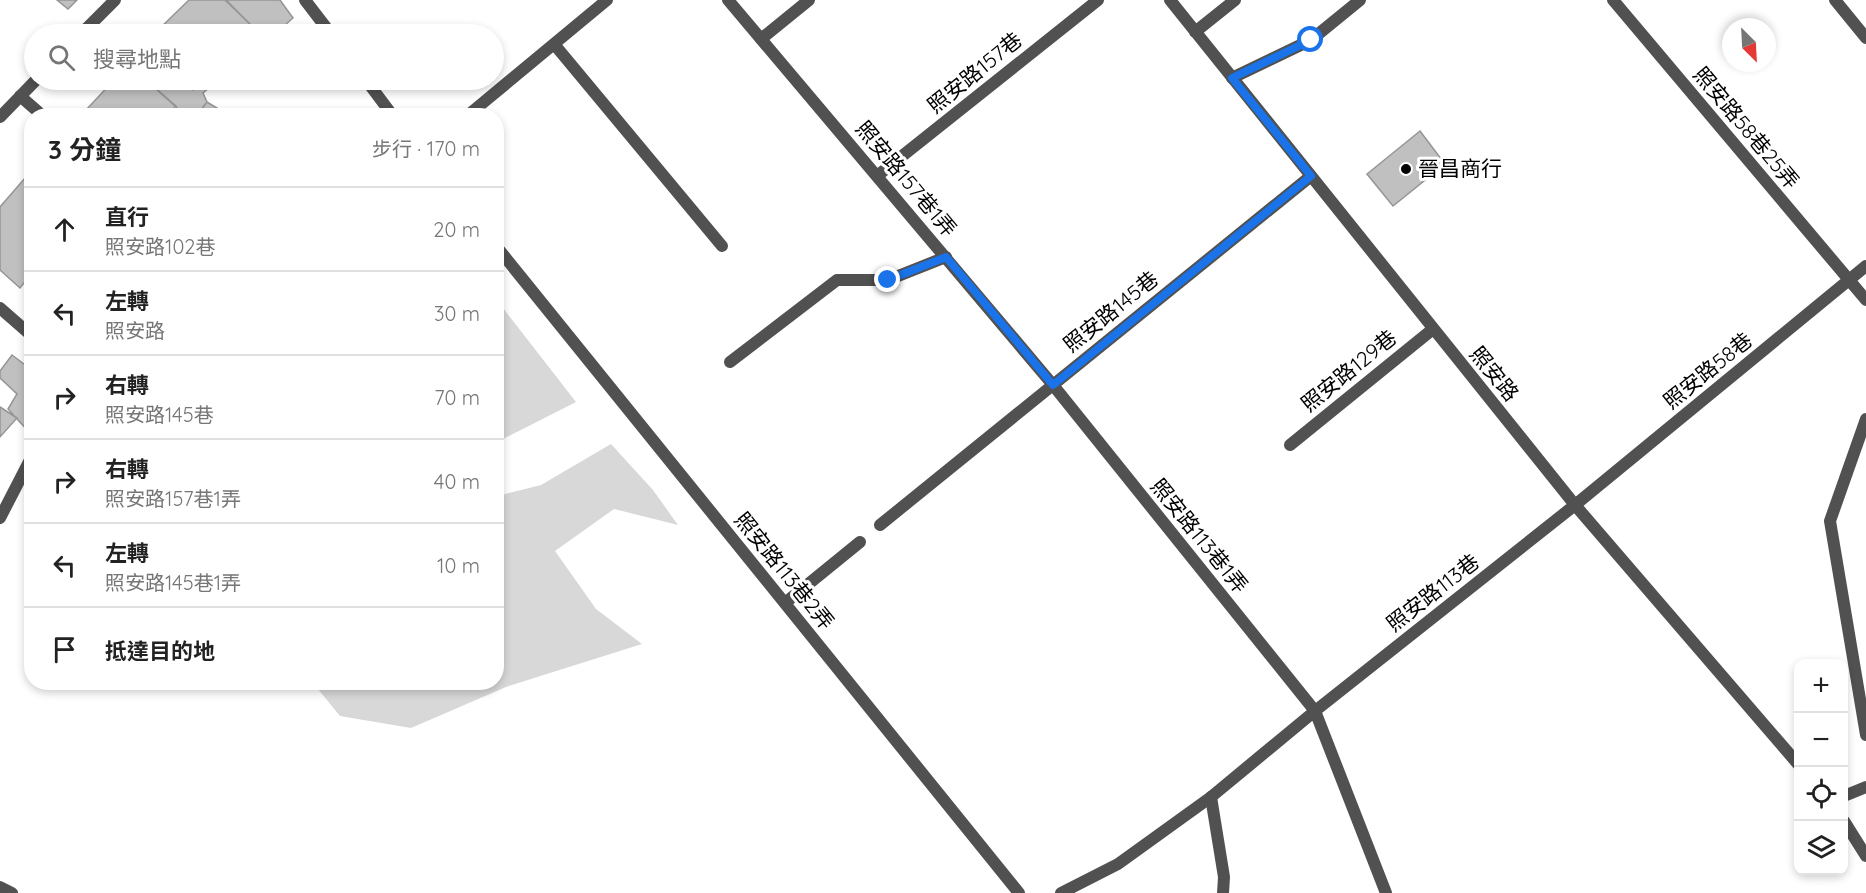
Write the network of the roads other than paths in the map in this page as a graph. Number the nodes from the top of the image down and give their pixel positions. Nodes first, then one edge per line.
1 (115, 0) edge
2 (305, 0) edge
3 (607, 0) edge
4 (728, 0) edge
5 (809, 0) edge
6 (1098, 0) edge
7 (1170, 0) edge
8 (1235, 0) edge
9 (1360, 0) edge
10 (1613, 0) edge
11 (1835, 0) edge
12 (91, 24) edge
13 (323, 24) edge
14 (1195, 32) junction
15 (1866, 38) edge
16 (761, 39) junction
17 (554, 44) junction
18 (1232, 78) junction
19 (504, 85) edge
20 (26, 90) edge
21 (374, 90) edge
22 (498, 90) edge
23 (20, 96) junction
24 (34, 108) edge
25 (387, 108) edge
26 (477, 108) edge
27 (0, 117) edge
28 (1311, 176) junction
29 (877, 177) junction
30 (722, 246) dead end
31 (504, 256) edge
32 (946, 257) junction
33 (1866, 266) edge
34 (1849, 280) junction
35 (1866, 300) edge
36 (0, 308) edge
37 (1433, 328) junction
38 (24, 329) edge
39 (730, 362) dead end
40 (1053, 385) junction
41 (1866, 418) edge
42 (1290, 445) dead end
43 (24, 472) edge
44 (1575, 505) junction
45 (0, 518) edge
46 (880, 525) dead end
47 (860, 542) dead end
48 (784, 603) junction
49 (1315, 711) junction
50 (1866, 735) edge
51 (1794, 759) edge
52 (1866, 787) edge
53 (1848, 794) edge
54 (1211, 797) junction
55 (1848, 827) edge
56 (1866, 856) edge
57 (0, 887) edge
58 (12, 893) edge
59 (1019, 893) edge
60 (1061, 893) edge
61 (1223, 893) edge
62 (1386, 893) edge

1 - 12 street
2 - 13 street
3 - 17 street
4 - 16 street, 照安路157巷1弄
5 - 16 street
6 - 29 street, 照安路157巷
7 - 14 street, 照安路
8 - 14 street
9 - 18 street
10 - 34 street, 照安路58巷25弄
11 - 15 street
14 - 18 street, 照安路
16 - 29 street, 照安路157巷1弄
17 - 19 street
17 - 30 street
18 - 28 street, 照安路
20 - 23 street
21 - 25 street
22 - 26 street
23 - 24 street
23 - 27 street
28 - 37 street, 照安路
28 - 40 street, 照安路145巷
29 - 32 street, 照安路157巷1弄
31 - 48 street, 照安路113巷2弄
32 - 39 street
32 - 40 street, 照安路157巷1弄
33 - 34 street, 照安路58巷
34 - 35 street, 照安路58巷25弄
34 - 44 street, 照安路58巷
36 - 38 street
37 - 42 street, 照安路129巷
37 - 44 street, 照安路
40 - 46 street, 照安路145巷
40 - 49 street, 照安路113巷1弄
41 - 50 street
43 - 45 street
44 - 49 street, 照安路113巷
44 - 51 street, 照安路
47 - 48 street
48 - 59 street, 照安路113巷2弄
49 - 54 street, 照安路113巷
49 - 62 street
52 - 53 street
54 - 60 street, 照安路113巷
54 - 61 street
55 - 56 street
57 - 58 street

